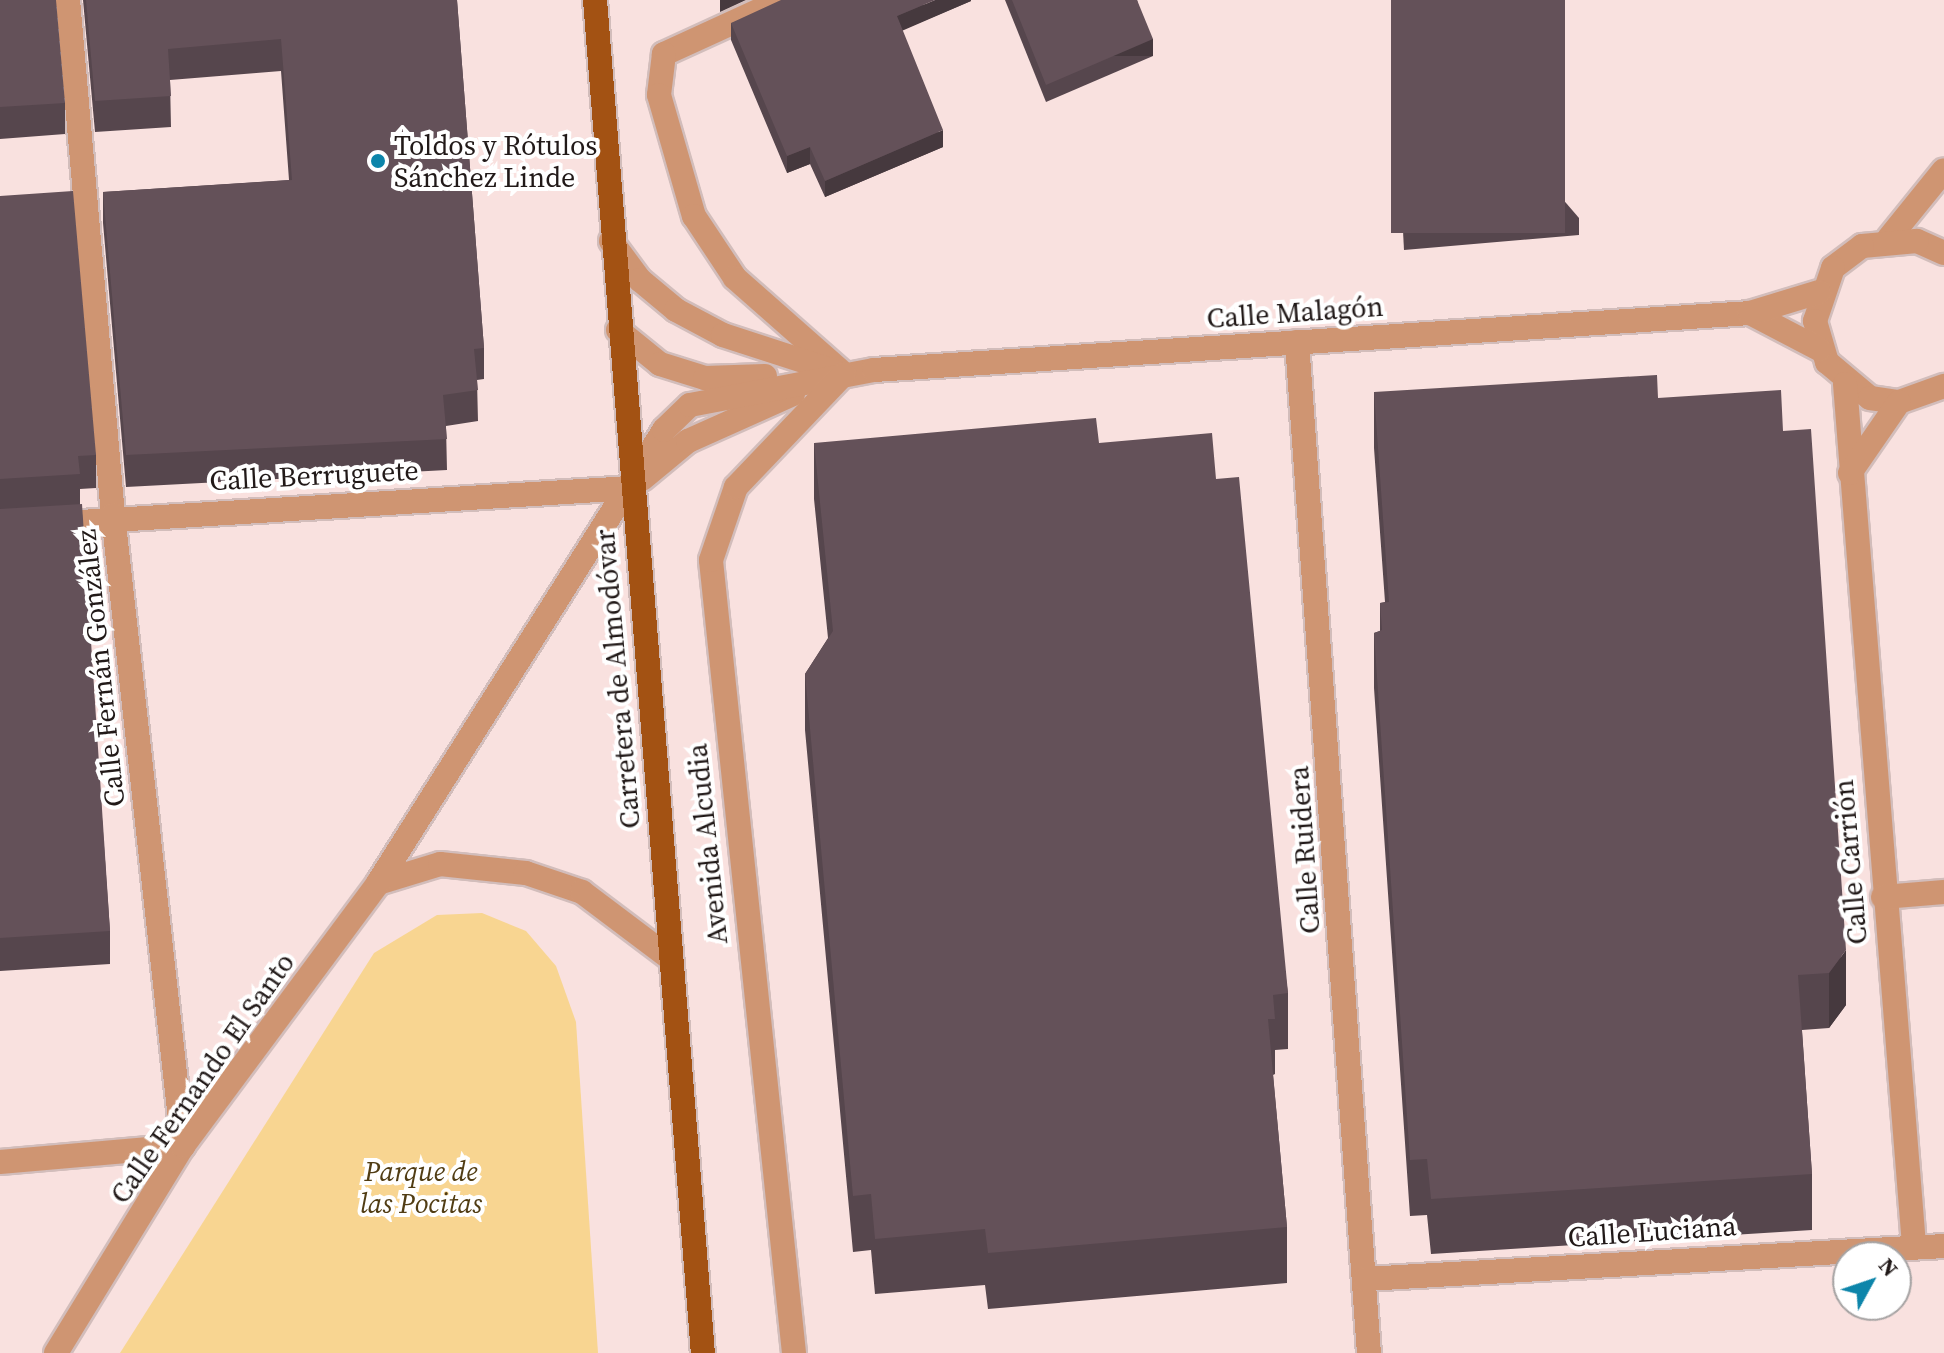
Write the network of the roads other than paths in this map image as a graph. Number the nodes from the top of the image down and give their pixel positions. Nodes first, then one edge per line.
1 (68, 0) edge
2 (595, 0) edge
3 (782, 0) edge
4 (1944, 170) edge
5 (1944, 230) edge
6 (1889, 238) junction
7 (611, 241) junction
8 (1944, 253) edge
9 (1819, 292) junction
10 (1750, 313) junction
11 (618, 330) junction
12 (1297, 342) junction
13 (1819, 349) junction
14 (844, 374) junction
15 (1845, 384) junction
16 (1944, 386) edge
17 (1899, 402) junction
18 (1850, 473) junction
19 (631, 488) junction
20 (113, 515) junction
21 (0, 527) edge
22 (378, 883) junction
23 (1944, 892) edge
24 (1883, 897) junction
25 (671, 959) junction
26 (183, 1146) junction
27 (0, 1162) edge
28 (1914, 1245) junction
29 (1944, 1246) edge
30 (1365, 1279) junction
31 (56, 1353) edge
32 (703, 1353) edge
33 (794, 1353) edge
34 (1369, 1353) edge

1 - 20 street, Calle Fernán González
2 - 7 main road, Carretera de Almodóvar
3 - 14 street
4 - 6 street
5 - 8 street
6 - 8 street
6 - 9 street
7 - 11 main road, Carretera de Almodóvar
7 - 14 street, Calle Malagón
9 - 10 street, Calle Malagón
9 - 13 street
10 - 12 street, Calle Malagón
10 - 13 street
11 - 14 street, Calle Malagón
11 - 19 main road, Carretera de Almodóvar
12 - 14 street, Calle Malagón
12 - 30 street, Calle Ruidera
13 - 15 street
14 - 19 street, Calle Malagón
14 - 33 street, Avenida Alcudia
15 - 17 street
15 - 18 street, Calle Carrión
16 - 17 street
17 - 18 street
18 - 24 street, Calle Carrión
19 - 20 street, Calle Berruguete
19 - 22 street, Calle Fernando El Santo
19 - 25 main road, Carretera de Almodóvar
20 - 21 street, Calle Berruguete
20 - 26 street, Calle Fernán González
22 - 25 street
22 - 26 street, Calle Fernando El Santo
23 - 24 street
24 - 28 street, Calle Carrión
25 - 32 main road, Carretera de Almodóvar
26 - 27 street
26 - 31 street, Calle Fernando El Santo
28 - 29 street, Calle Luciana
28 - 30 street, Calle Luciana
30 - 34 street, Calle Ruidera

